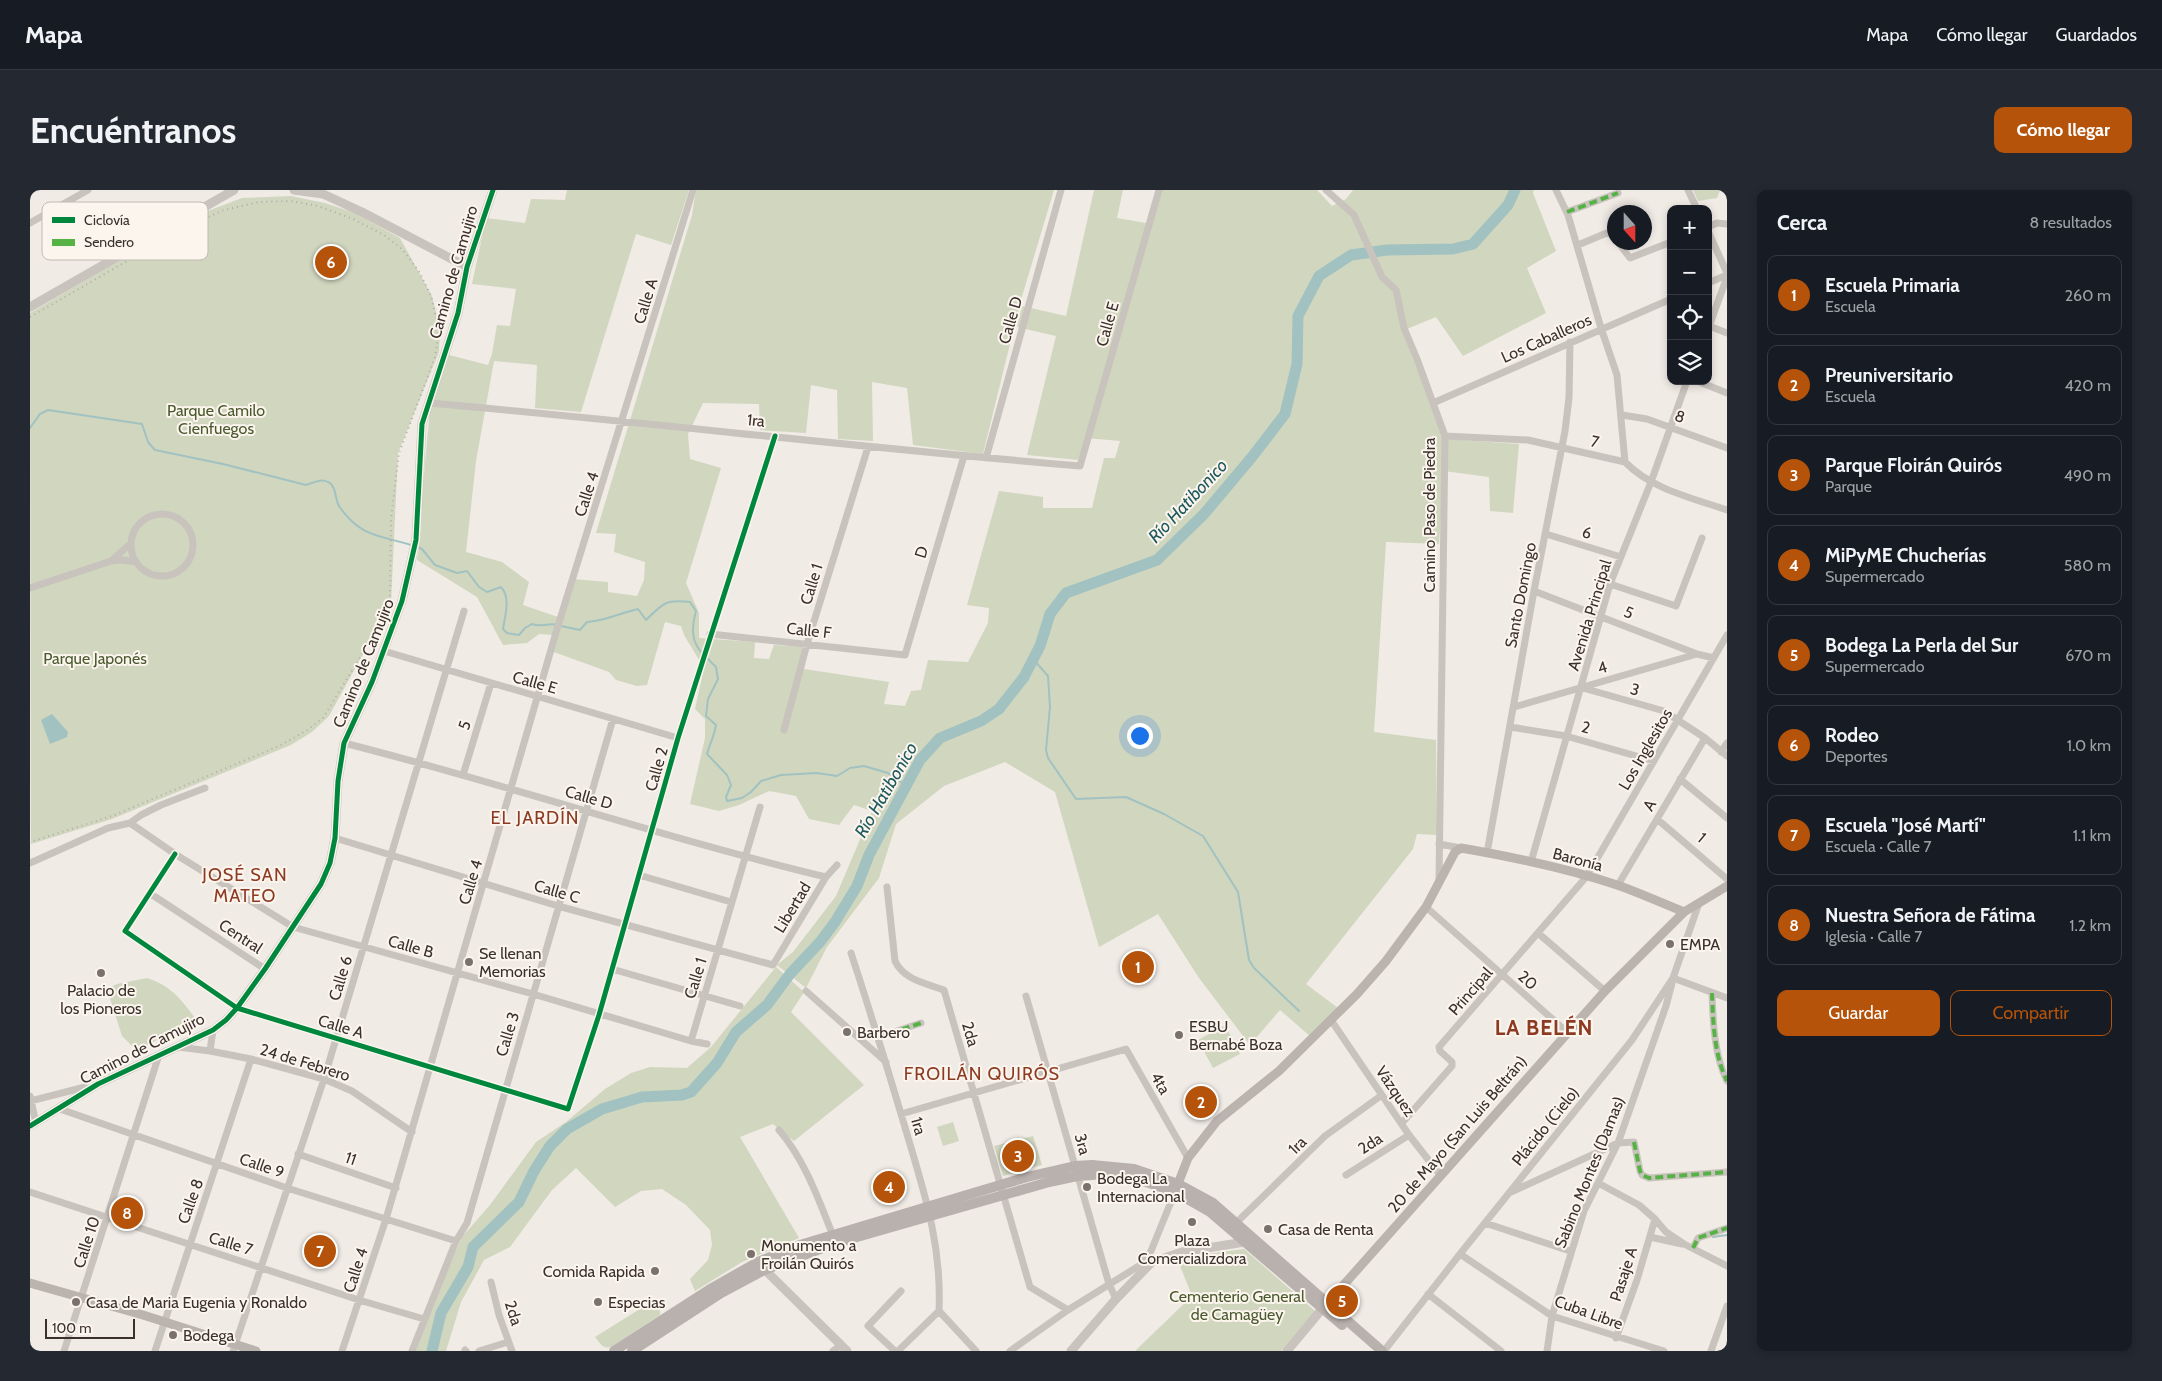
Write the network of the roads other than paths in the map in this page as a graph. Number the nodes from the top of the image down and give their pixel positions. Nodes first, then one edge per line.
1 (88, 190) edge
2 (234, 190) edge
3 (294, 190) edge
4 (493, 190) edge
5 (693, 190) edge
6 (1061, 190) edge
7 (1159, 190) edge
8 (1326, 190) edge
9 (1556, 190) edge
10 (1688, 190) edge
11 (324, 192) edge
12 (1618, 193) dead end
13 (66, 202) edge
14 (208, 205) edge
15 (1696, 205) edge
16 (1567, 212) junction
17 (42, 215) edge
18 (30, 222) edge
19 (1727, 224) edge
20 (1712, 225) edge
21 (1607, 233) edge
22 (1712, 240) edge
23 (1667, 244) edge
24 (1578, 245) junction
25 (1652, 249) edge
26 (1624, 250) edge
27 (1650, 250) edge
28 (111, 260) edge
29 (467, 267) junction
30 (1727, 275) edge
31 (1712, 281) edge
32 (1667, 301) edge
33 (30, 306) edge
34 (1712, 319) edge
35 (1601, 328) junction
36 (1712, 329) edge
37 (1727, 333) edge
38 (1570, 342) junction
39 (1686, 385) edge
40 (1707, 385) edge
41 (1727, 393) edge
42 (429, 403) junction
43 (1433, 403) junction
44 (1622, 415) junction
45 (624, 420) junction
46 (1670, 427) junction
47 (774, 436) junction
48 (1445, 436) junction
49 (868, 446) junction
50 (1561, 447) junction
51 (1727, 448) edge
52 (964, 456) junction
53 (986, 458) junction
54 (1625, 462) junction
55 (1080, 466) joint
56 (1651, 482) junction
57 (1727, 510) edge
58 (1546, 534) junction
59 (1702, 538) dead end
60 (131, 544) junction
61 (1621, 557) junction
62 (111, 561) junction
63 (136, 562) junction
64 (1610, 584) junction
65 (30, 588) edge
66 (1534, 591) junction
67 (464, 611) dead end
68 (1601, 616) junction
69 (710, 634) junction
70 (1727, 635) edge
71 (807, 644) junction
72 (384, 651) junction
73 (1697, 654) junction
74 (905, 655) joint
75 (1714, 658) junction
76 (445, 670) junction
77 (491, 683) junction
78 (1581, 688) junction
79 (537, 697) junction
80 (1514, 707) junction
81 (613, 719) junction
82 (1677, 720) junction
83 (1510, 727) junction
84 (784, 730) dead end
85 (1566, 736) junction
86 (678, 738) junction
87 (1705, 738) junction
88 (344, 743) junction
89 (1727, 743) edge
90 (1724, 754) edge
91 (418, 761) junction
92 (1654, 761) junction
93 (463, 775) junction
94 (1680, 779) junction
95 (206, 788) dead end
96 (511, 789) junction
97 (760, 807) dead end
98 (586, 811) junction
99 (1727, 818) edge
100 (1657, 819) junction
101 (130, 823) junction
102 (652, 830) junction
103 (335, 838) junction
104 (1439, 844) junction
105 (1460, 848) junction
106 (1487, 852) junction
107 (175, 854) junction
108 (391, 854) junction
109 (744, 857) junction
110 (1531, 862) junction
111 (30, 863) edge
112 (836, 865) dead end
113 (639, 875) junction
114 (1587, 876) junction
115 (826, 877) junction
116 (1727, 879) edge
117 (1438, 882) junction
118 (483, 884) junction
119 (1618, 886) junction
120 (1727, 886) edge
121 (887, 887) dead end
122 (151, 894) junction
123 (731, 902) junction
124 (1700, 903) junction
125 (558, 906) junction
126 (1426, 907) junction
127 (1684, 912) junction
128 (625, 924) junction
129 (293, 927) junction
130 (1538, 933) junction
131 (364, 948) junction
132 (718, 950) junction
133 (851, 953) dead end
134 (773, 965) joint
135 (612, 968) junction
136 (266, 969) junction
137 (456, 973) junction
138 (1502, 976) junction
139 (1673, 978) junction
140 (806, 991) dead end
141 (1605, 992) junction
142 (1712, 993) junction
143 (533, 994) junction
144 (704, 995) junction
145 (1026, 996) dead end
146 (1727, 998) edge
147 (740, 1006) dead end
148 (237, 1008) junction
149 (599, 1015) junction
150 (1331, 1020) junction
151 (921, 1023) dead end
152 (213, 1030) junction
153 (1567, 1032) junction
154 (879, 1037) junction
155 (336, 1038) junction
156 (691, 1041) junction
157 (707, 1044) dead end
158 (178, 1047) junction
159 (210, 1051) junction
160 (159, 1055) junction
161 (251, 1059) junction
162 (886, 1062) junction
163 (430, 1067) junction
164 (1048, 1070) junction
165 (324, 1079) junction
166 (1727, 1081) edge
167 (98, 1084) junction
168 (504, 1090) junction
169 (973, 1092) junction
170 (1382, 1095) junction
171 (30, 1099) edge
172 (60, 1109) junction
173 (568, 1110) joint
174 (901, 1114) junction
175 (1402, 1123) junction
176 (33, 1125) edge
177 (779, 1130) dead end
178 (412, 1132) junction
179 (134, 1135) junction
180 (1409, 1135) junction
181 (1618, 1143) junction
182 (298, 1154) junction
183 (1188, 1158) junction
184 (218, 1164) junction
185 (1076, 1171) junction
186 (1727, 1172) edge
187 (1346, 1175) dead end
188 (1440, 1176) junction
189 (1598, 1184) junction
190 (287, 1188) junction
191 (396, 1188) junction
192 (1176, 1188) junction
193 (1002, 1190) junction
194 (30, 1192) edge
195 (1509, 1193) junction
196 (929, 1211) junction
197 (108, 1218) junction
198 (386, 1218) junction
199 (1655, 1219) junction
200 (1237, 1222) junction
201 (1485, 1223) junction
202 (1727, 1228) edge
203 (1650, 1237) junction
204 (834, 1239) junction
205 (456, 1241) junction
206 (1251, 1241) junction
207 (1684, 1244) junction
208 (189, 1245) junction
209 (1693, 1248) junction
210 (1151, 1251) junction
211 (1570, 1251) junction
212 (1460, 1254) junction
213 (1157, 1259) junction
214 (761, 1266) junction
215 (1144, 1266) junction
216 (1727, 1266) edge
217 (261, 1267) junction
218 (491, 1282) dead end
219 (30, 1283) edge
220 (1109, 1284) junction
221 (901, 1291) dead end
222 (1428, 1294) junction
223 (82, 1298) junction
224 (1116, 1299) junction
225 (359, 1300) junction
226 (1325, 1306) junction
227 (1727, 1306) edge
228 (938, 1310) junction
229 (1068, 1310) junction
230 (1552, 1316) junction
231 (424, 1319) junction
232 (671, 1319) junction
233 (164, 1322) junction
234 (1616, 1338) junction
235 (508, 1342) junction
236 (234, 1348) edge
237 (844, 1348) edge
238 (64, 1351) edge
239 (155, 1351) edge
240 (256, 1351) edge
241 (342, 1351) edge
242 (412, 1351) edge
243 (479, 1351) edge
244 (512, 1351) edge
245 (614, 1351) edge
246 (632, 1351) edge
247 (833, 1351) edge
248 (896, 1351) edge
249 (976, 1351) edge
250 (1010, 1351) edge
251 (1071, 1351) edge
252 (1287, 1351) edge
253 (1371, 1351) edge
254 (1383, 1351) edge
255 (1501, 1351) edge
256 (1548, 1351) edge
257 (1664, 1351) edge
258 (1711, 1351) edge

1 - 13 street
2 - 14 street
3 - 11 street
4 - 29 street, Camino de Camujiro
5 - 45 street, Calle A
6 - 53 street, Calle D
7 - 55 street, Calle E
8 - 43 street, Camino Paso de Piedra
9 - 16 street
10 - 15 street
11 - 29 street
12 - 16 street
16 - 24 street
17 - 18 street
19 - 20 street
21 - 24 street
22 - 30 street
23 - 25 street
24 - 35 street
26 - 27 street
28 - 33 street
29 - 42 street, Camino de Camujiro
30 - 31 street
30 - 34 street
32 - 35 street, Los Caballeros
35 - 38 street, Los Caballeros
35 - 44 street
36 - 37 street
38 - 43 street, Los Caballeros
38 - 50 street, Santo Domingo
39 - 46 street, Avenida Principal
40 - 41 street
42 - 45 street, 1ra
42 - 72 street, Camino de Camujiro
43 - 48 street, Camino Paso de Piedra
44 - 46 street, 8
44 - 54 street
45 - 47 street, 1ra
45 - 79 street, Calle 4
46 - 51 street, 8
46 - 56 street, Avenida Principal
47 - 49 street, 1ra
47 - 69 street, Calle 2
48 - 50 street, 7
48 - 104 street, Camino Paso de Piedra
49 - 52 street, 1ra
49 - 71 street, Calle 1
50 - 54 street, 7
50 - 58 street, Santo Domingo
52 - 53 street, 1ra
52 - 74 street, D
53 - 55 street, 1ra
54 - 56 street, 7
56 - 57 street, 7
56 - 61 street, Avenida Principal
58 - 61 street, 6
58 - 66 street, Santo Domingo
59 - 64 street
60 - 62 street
60 - 63 street
60 - 63 street
61 - 64 street, Avenida Principal
62 - 63 street
62 - 65 street
64 - 68 street, Avenida Principal
66 - 68 street, 5
66 - 80 street, Santo Domingo
67 - 76 street, Calle 6
68 - 73 street, 5
68 - 78 street, Avenida Principal
69 - 71 street, Calle F
69 - 86 street, Calle 2
70 - 75 street, Los Inglesitos
71 - 74 street, Calle F
71 - 84 street, Calle 1
72 - 76 street, Calle E
72 - 88 street, Camino de Camujiro
73 - 75 street, 5
73 - 78 street, 4
75 - 82 street, Los Inglesitos
76 - 77 street, Calle E
76 - 91 street, Calle 6
77 - 79 street, Calle E
77 - 93 street, 5
78 - 80 street, 4
78 - 82 street, 3
78 - 85 street, Avenida Principal
79 - 81 street, Calle E
79 - 96 street, Calle 4
80 - 83 street, Santo Domingo
81 - 86 street, Calle E
81 - 98 street, Calle 3
82 - 87 street, 3
82 - 92 street, Los Inglesitos
83 - 85 street, 2
83 - 106 street, Santo Domingo
85 - 92 street, 2
85 - 110 street, Avenida Principal
86 - 102 street, Calle 2
87 - 90 street, 3
87 - 94 street, A
88 - 91 street, Calle D
88 - 103 street, Camino de Camujiro
89 - 90 street
91 - 93 street, Calle D
91 - 108 street, Calle 6
92 - 114 street, Los Inglesitos
93 - 96 street, Calle D
94 - 99 street
94 - 100 street, A
95 - 101 street
96 - 98 street, Calle D
96 - 118 street, Calle 4
97 - 109 street, Calle 1
98 - 102 street, Calle D
98 - 125 street, Calle 3
100 - 116 street, 1
100 - 119 street, A
101 - 107 street, Calle B
101 - 111 street
102 - 109 street, Calle D
102 - 113 street, Calle 2
103 - 108 street, Calle C
103 - 129 street, Camino de Camujiro
104 - 105 street
104 - 117 street, Camino Paso de Piedra
105 - 106 main road, Baronía
105 - 117 main road
106 - 110 main road, Baronía
107 - 122 street
107 - 129 street, Calle B
108 - 118 street, Calle C
108 - 131 street, Calle 6
109 - 115 street, Calle D
109 - 123 street, Calle 1
110 - 114 main road, Baronía
112 - 115 street, Libertad
113 - 123 street
113 - 128 street, Calle 2
114 - 119 main road, Baronía
114 - 130 street, Principal
115 - 134 street, Libertad
117 - 126 main road
118 - 125 street, Calle C
118 - 137 street, Calle 4
119 - 127 main road, Baronía
120 - 124 main road, 20 de Mayo (San Luis Beltrán)
121 - 169 street, 2da
122 - 136 street, Central
122 - 148 street, Calle A
123 - 132 street, Calle 1
124 - 127 main road, 20 de Mayo (San Luis Beltrán)
124 - 139 street, Plácido (Cielo)
125 - 128 street, Calle C
125 - 143 street, Calle 3
126 - 138 street, 20
126 - 150 main road
127 - 141 main road, 20 de Mayo (San Luis Beltrán)
128 - 132 street, Calle C
128 - 135 street, Calle 2
129 - 131 street, Calle B
129 - 136 street, Camino de Camujiro
130 - 138 street, Principal
130 - 141 street
131 - 137 street, Calle B
131 - 155 street, Calle 6
132 - 134 street, Calle C
132 - 144 street, Calle 1
133 - 154 street, 1ra
135 - 144 street
135 - 149 street, Calle 2
136 - 148 street, Camino de Camujiro
137 - 143 street, Calle B
137 - 163 street, Calle 4
138 - 153 street, 20
138 - 175 street, Principal
139 - 142 street
139 - 181 street, Sabino Montes (Damas)
139 - 195 street, Plácido (Cielo)
140 - 162 street
141 - 153 main road, 20 de Mayo (San Luis Beltrán)
142 - 146 street
142 - 166 street
143 - 149 street, Calle B
143 - 168 street, Calle 3
144 - 147 street
144 - 156 street, Calle 1
145 - 164 street, 3ra
148 - 152 street, Camino de Camujiro
148 - 155 street, Calle A
149 - 156 street, Calle B
149 - 173 street, Calle 2
150 - 170 street, Vázquez
150 - 183 main road
151 - 154 street
152 - 158 street, Camino de Camujiro
152 - 159 street
153 - 188 main road, 20 de Mayo (San Luis Beltrán)
154 - 162 street, 1ra
155 - 163 street, Calle A
155 - 165 street, Calle 6
156 - 157 street, Calle B
158 - 159 street, 24 de Febrero
158 - 160 street, Camino de Camujiro
159 - 161 street, 24 de Febrero
160 - 167 street, Camino de Camujiro
160 - 179 street, Calle 10
161 - 165 street, 24 de Febrero
161 - 184 street, Calle 8
162 - 174 street, 1ra
163 - 168 street, Calle A
163 - 178 street, Calle 4
164 - 169 street
164 - 183 street, 4ta
164 - 185 street, 3ra
165 - 178 street, 24 de Febrero
165 - 182 street, Calle 6
167 - 171 street
167 - 172 street, Camino de Camujiro
168 - 173 street, Calle A
168 - 205 street, Calle 3
169 - 174 street
169 - 193 street, 2da
170 - 175 street, Vázquez
170 - 200 street, 1ra
171 - 176 street
172 - 176 street, Camino de Camujiro
172 - 179 street, Calle 9
174 - 196 street, 1ra
175 - 180 street, Vázquez
177 - 204 street
178 - 191 street, Calle 4
179 - 184 street, Calle 9
179 - 197 street, Calle 10
180 - 187 street, 2da
180 - 188 street, Vázquez
181 - 186 street
181 - 189 street, Sabino Montes (Damas)
181 - 195 street
182 - 190 street, Calle 6
182 - 191 street, 11
183 - 192 main road
184 - 190 street, Calle 9
184 - 208 street, Calle 8
185 - 192 main road
185 - 193 main road
185 - 220 street, 3ra
188 - 226 main road, 20 de Mayo (San Luis Beltrán)
189 - 199 street
189 - 211 street, Sabino Montes (Damas)
190 - 198 street, Calle 9
190 - 217 street, Calle 6
191 - 198 street, Calle 4
192 - 200 main road
192 - 206 main road
192 - 210 street
193 - 196 main road
193 - 229 street, 2da
194 - 197 street, Calle 7
195 - 201 street, Plácido (Cielo)
196 - 204 main road
196 - 228 street, 1ra
197 - 208 street, Calle 7
197 - 223 street, Calle 10
198 - 205 street, Calle 9
198 - 225 street, Calle 4
199 - 203 street, Pasaje A
199 - 207 street
200 - 206 main road
201 - 211 street
201 - 212 street, Plácido (Cielo)
202 - 209 street
203 - 207 street
203 - 234 street, Pasaje A
204 - 214 main road
205 - 231 street, Calle 3
206 - 213 street
206 - 226 main road
207 - 209 street
208 - 217 street, Calle 7
208 - 233 street, Calle 8
209 - 216 street
210 - 213 street
210 - 215 street
211 - 230 street, Sabino Montes (Damas)
212 - 222 street, Plácido (Cielo)
212 - 230 street, Cuba Libre
213 - 215 street
214 - 232 main road
214 - 237 street
215 - 220 street
215 - 224 street
217 - 225 street, Calle 7
217 - 236 street, Calle 6
218 - 235 street, 2da
219 - 223 main road
220 - 224 street, 3ra
220 - 229 street
221 - 248 street
222 - 254 street, Plácido (Cielo)
222 - 255 street
223 - 233 main road
223 - 238 street, Calle 10
224 - 251 street
225 - 231 street, Calle 7
225 - 241 street, Calle 4
226 - 252 street, 20 de Mayo (San Luis Beltrán)
226 - 253 main road
226 - 254 main road
227 - 258 street
228 - 248 street
228 - 249 street
229 - 250 street
230 - 234 street, Cuba Libre
230 - 256 street, Sabino Montes (Damas)
231 - 242 street, Calle 3
232 - 245 main road
232 - 246 main road
233 - 236 main road
233 - 239 street, Calle 8
234 - 257 street, Cuba Libre
235 - 243 street
235 - 244 street, 2da
236 - 240 main road
237 - 247 street

